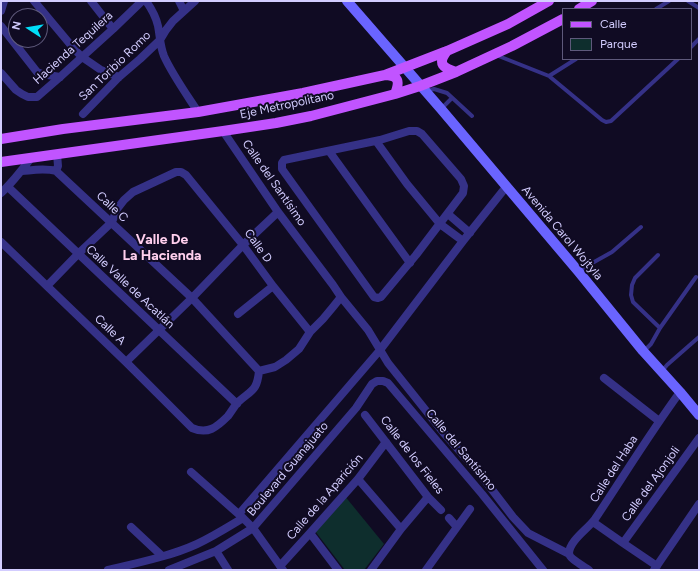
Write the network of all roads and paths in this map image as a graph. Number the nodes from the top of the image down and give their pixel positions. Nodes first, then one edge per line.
1 (3, 1) edge
2 (34, 1) edge
3 (91, 1) edge
4 (142, 1) edge
5 (146, 1) edge
6 (179, 1) edge
7 (195, 1) edge
8 (347, 1) edge
9 (549, 1) edge
10 (592, 1) edge
11 (669, 1) edge
12 (688, 1) edge
13 (581, 8) edge
14 (658, 8) edge
15 (699, 8) edge
16 (1, 11) edge
17 (184, 11) junction
18 (562, 20) edge
19 (1, 26) edge
20 (113, 29) junction
21 (160, 40) junction
22 (447, 51) junction
23 (494, 54) junction
24 (82, 57) junction
25 (574, 60) edge
26 (677, 60) edge
27 (404, 68) junction
28 (456, 72) junction
29 (1, 74) edge
30 (384, 75) junction
31 (549, 76) junction
32 (60, 78) junction
33 (119, 78) junction
34 (423, 88) junction
35 (395, 94) junction
36 (452, 98) junction
37 (441, 110) junction
38 (198, 112) junction
39 (83, 114) dead end
40 (472, 116) dead end
41 (223, 131) junction
42 (1, 139) edge
43 (376, 141) junction
44 (329, 151) junction
45 (58, 154) junction
46 (32, 158) junction
47 (1, 162) edge
48 (22, 171) junction
49 (56, 171) junction
50 (8, 187) junction
51 (506, 187) junction
52 (1, 193) edge
53 (278, 212) junction
54 (448, 214) junction
55 (112, 222) junction
56 (440, 224) junction
57 (641, 227) dead end
58 (470, 233) junction
59 (463, 241) junction
60 (1, 242) edge
61 (243, 245) junction
62 (78, 254) junction
63 (658, 255) dead end
64 (410, 263) junction
65 (578, 271) junction
66 (696, 277) dead end
67 (47, 286) junction
68 (273, 286) junction
69 (340, 297) junction
70 (192, 298) junction
71 (238, 314) dead end
72 (660, 328) junction
73 (158, 330) junction
74 (310, 332) junction
75 (699, 337) edge
76 (380, 350) junction
77 (644, 351) junction
78 (126, 362) junction
79 (259, 370) junction
80 (662, 371) junction
81 (604, 378) dead end
82 (680, 392) junction
83 (237, 404) junction
84 (356, 408) joint
85 (365, 415) dead end
86 (699, 415) edge
87 (659, 421) junction
88 (699, 438) edge
89 (386, 442) junction
90 (191, 472) dead end
91 (358, 479) junction
92 (428, 497) junction
93 (699, 504) edge
94 (470, 509) dead end
95 (440, 510) dead end
96 (241, 516) junction
97 (448, 518) dead end
98 (593, 522) junction
99 (132, 527) dead end
100 (457, 527) junction
101 (253, 528) junction
102 (401, 529) junction
103 (310, 533) junction
104 (622, 543) junction
105 (216, 551) junction
106 (162, 556) junction
107 (570, 556) junction
108 (282, 568) edge
109 (656, 568) edge
110 (108, 570) edge
111 (169, 570) edge
112 (228, 570) edge
113 (338, 570) edge
114 (371, 570) edge
115 (426, 570) edge
116 (543, 570) edge
117 (589, 570) edge

1 - 16 street
2 - 24 street
3 - 20 street
4 - 20 street, Hacienda Tequilera
5 - 21 street
6 - 17 street
7 - 17 street, San Toribio Romo
8 - 27 street, Avenida Carol Wojtyla
9 - 22 main road, Eje Metropolitano
10 - 13 main road
11 - 14 lane
12 - 15 lane
17 - 21 street, San Toribio Romo
18 - 23 main road, Eje Metropolitano
19 - 32 street
20 - 24 street, Hacienda Tequilera
21 - 33 street, San Toribio Romo
21 - 38 street
22 - 27 main road, Eje Metropolitano
22 - 28 main road
23 - 28 main road, Eje Metropolitano
23 - 31 lane
24 - 32 street, Hacienda Tequilera
24 - 33 street
25 - 31 lane
26 - 31 lane
27 - 30 main road, Eje Metropolitano
27 - 34 street, Avenida Carol Wojtyla
28 - 34 main road, Eje Metropolitano
29 - 32 street, Hacienda Tequilera
30 - 35 main road
30 - 38 main road, Eje Metropolitano
33 - 39 street, San Toribio Romo
34 - 35 main road, Eje Metropolitano
34 - 36 lane
34 - 37 street, Avenida Carol Wojtyla
35 - 41 main road, Eje Metropolitano
36 - 37 lane
36 - 40 lane
37 - 51 street, Avenida Carol Wojtyla
38 - 42 main road, Eje Metropolitano
41 - 45 main road, Eje Metropolitano
41 - 53 street, Calle del Santísimo
43 - 44 street
43 - 54 street
43 - 56 street
44 - 64 street
44 - 64 street
45 - 46 main road, Eje Metropolitano
45 - 49 street
46 - 47 main road, Eje Metropolitano
46 - 48 street
48 - 49 street
48 - 50 street
49 - 55 street, Calle C
50 - 52 street
50 - 62 street, Calle Valle de Acatlán
51 - 58 street, Boulevard Guanajuato
51 - 65 street, Avenida Carol Wojtyla
53 - 61 street
53 - 69 street, Calle del Santísimo
54 - 56 street
54 - 58 street
55 - 61 street, Calle D
55 - 62 street
55 - 70 street, Calle C
56 - 59 street
56 - 64 street
57 - 65 lane
58 - 59 street, Boulevard Guanajuato
59 - 76 street, Boulevard Guanajuato
60 - 67 street, Calle A
61 - 68 street, Calle D
61 - 70 street
62 - 67 street
62 - 73 street, Calle Valle de Acatlán
63 - 72 lane
65 - 77 street, Avenida Carol Wojtyla
66 - 72 lane
67 - 78 street, Calle A
68 - 71 street
68 - 74 street, Calle D
69 - 74 street
69 - 76 street, Calle del Santísimo
70 - 73 street
70 - 79 street, Calle C
72 - 77 lane
73 - 78 street
73 - 83 street, Calle Valle de Acatlán
74 - 79 street
75 - 80 lane
76 - 96 street, Boulevard Guanajuato
76 - 107 street, Calle del Santísimo
77 - 80 street, Avenida Carol Wojtyla
78 - 83 street, Calle A
79 - 83 street
80 - 82 street, Avenida Carol Wojtyla
81 - 87 street
82 - 86 street, Avenida Carol Wojtyla
82 - 87 street, Calle del Haba
84 - 101 street, Boulevard Guanajuato
84 - 116 street, Calle del Santísimo
85 - 89 street, Calle de los Fieles
87 - 98 street, Calle del Haba
88 - 104 street, Calle del Ajonjoli
89 - 91 street, Calle de la Aparición
89 - 92 street, Calle de los Fieles
90 - 96 street
91 - 102 street
91 - 103 street, Calle de la Aparición
92 - 95 street, Calle de los Fieles
92 - 102 street
93 - 109 street
94 - 100 street
96 - 101 street
96 - 106 street, Boulevard Guanajuato
97 - 100 street
98 - 104 street
98 - 107 street, Calle del Haba
99 - 106 street
100 - 115 street
101 - 105 street, Boulevard Guanajuato
101 - 108 street
102 - 114 street
103 - 108 street, Calle de la Aparición
103 - 113 street
104 - 109 street
105 - 111 street, Boulevard Guanajuato
105 - 112 street
106 - 110 street, Boulevard Guanajuato
107 - 117 street, Calle del Santísimo

